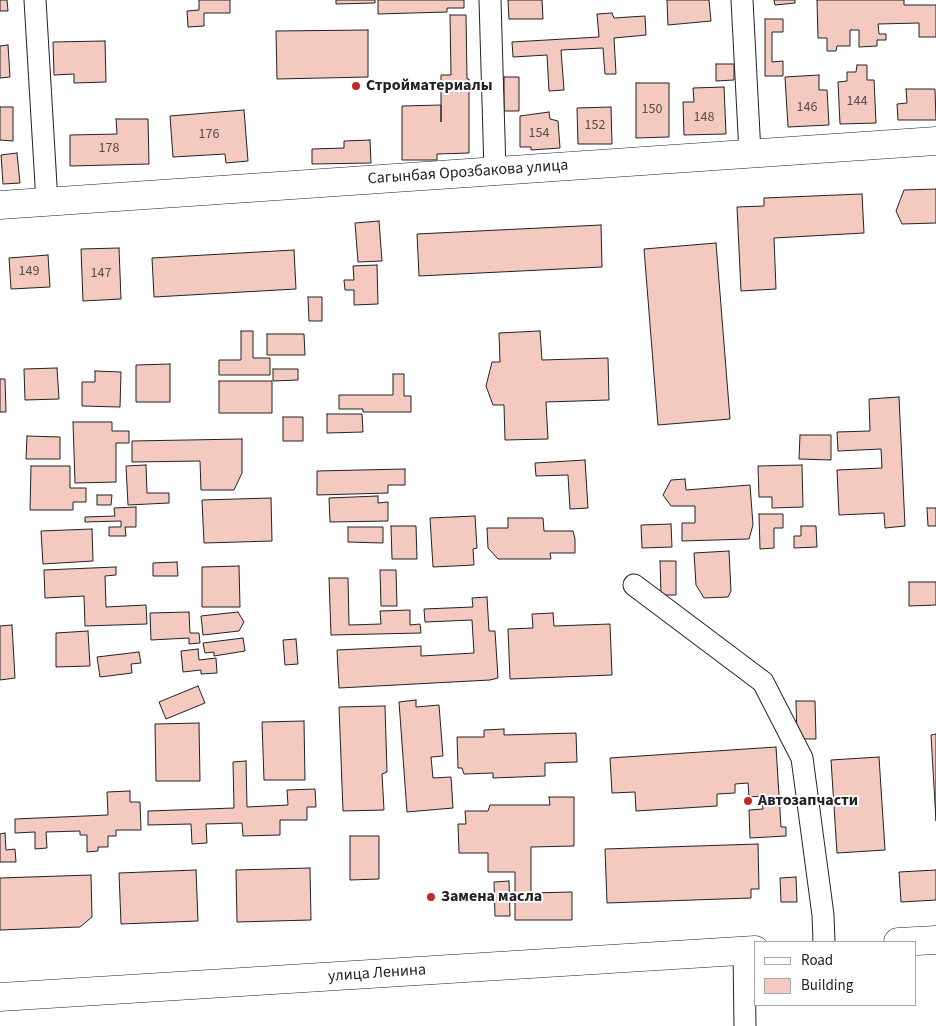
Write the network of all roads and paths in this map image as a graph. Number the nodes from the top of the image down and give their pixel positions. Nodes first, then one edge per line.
1 (35, 0) edge
2 (490, 0) edge
3 (742, 0) edge
4 (936, 140) edge
5 (750, 153) junction
6 (495, 171) junction
7 (48, 202) junction
8 (0, 205) edge
9 (634, 584) dead end
10 (936, 940) edge
11 (824, 941) edge
12 (916, 941) edge
13 (750, 950) edge
14 (0, 998) edge
15 (745, 1026) edge

1 - 7 street
2 - 6 street
3 - 5 street
4 - 5 street, Сагынбая Орозбакова улица
5 - 6 street, Сагынбая Орозбакова улица
6 - 7 street, Сагынбая Орозбакова улица
7 - 8 street, Сагынбая Орозбакова улица
9 - 11 street
10 - 12 street
13 - 14 street, улица Ленина
13 - 15 street

